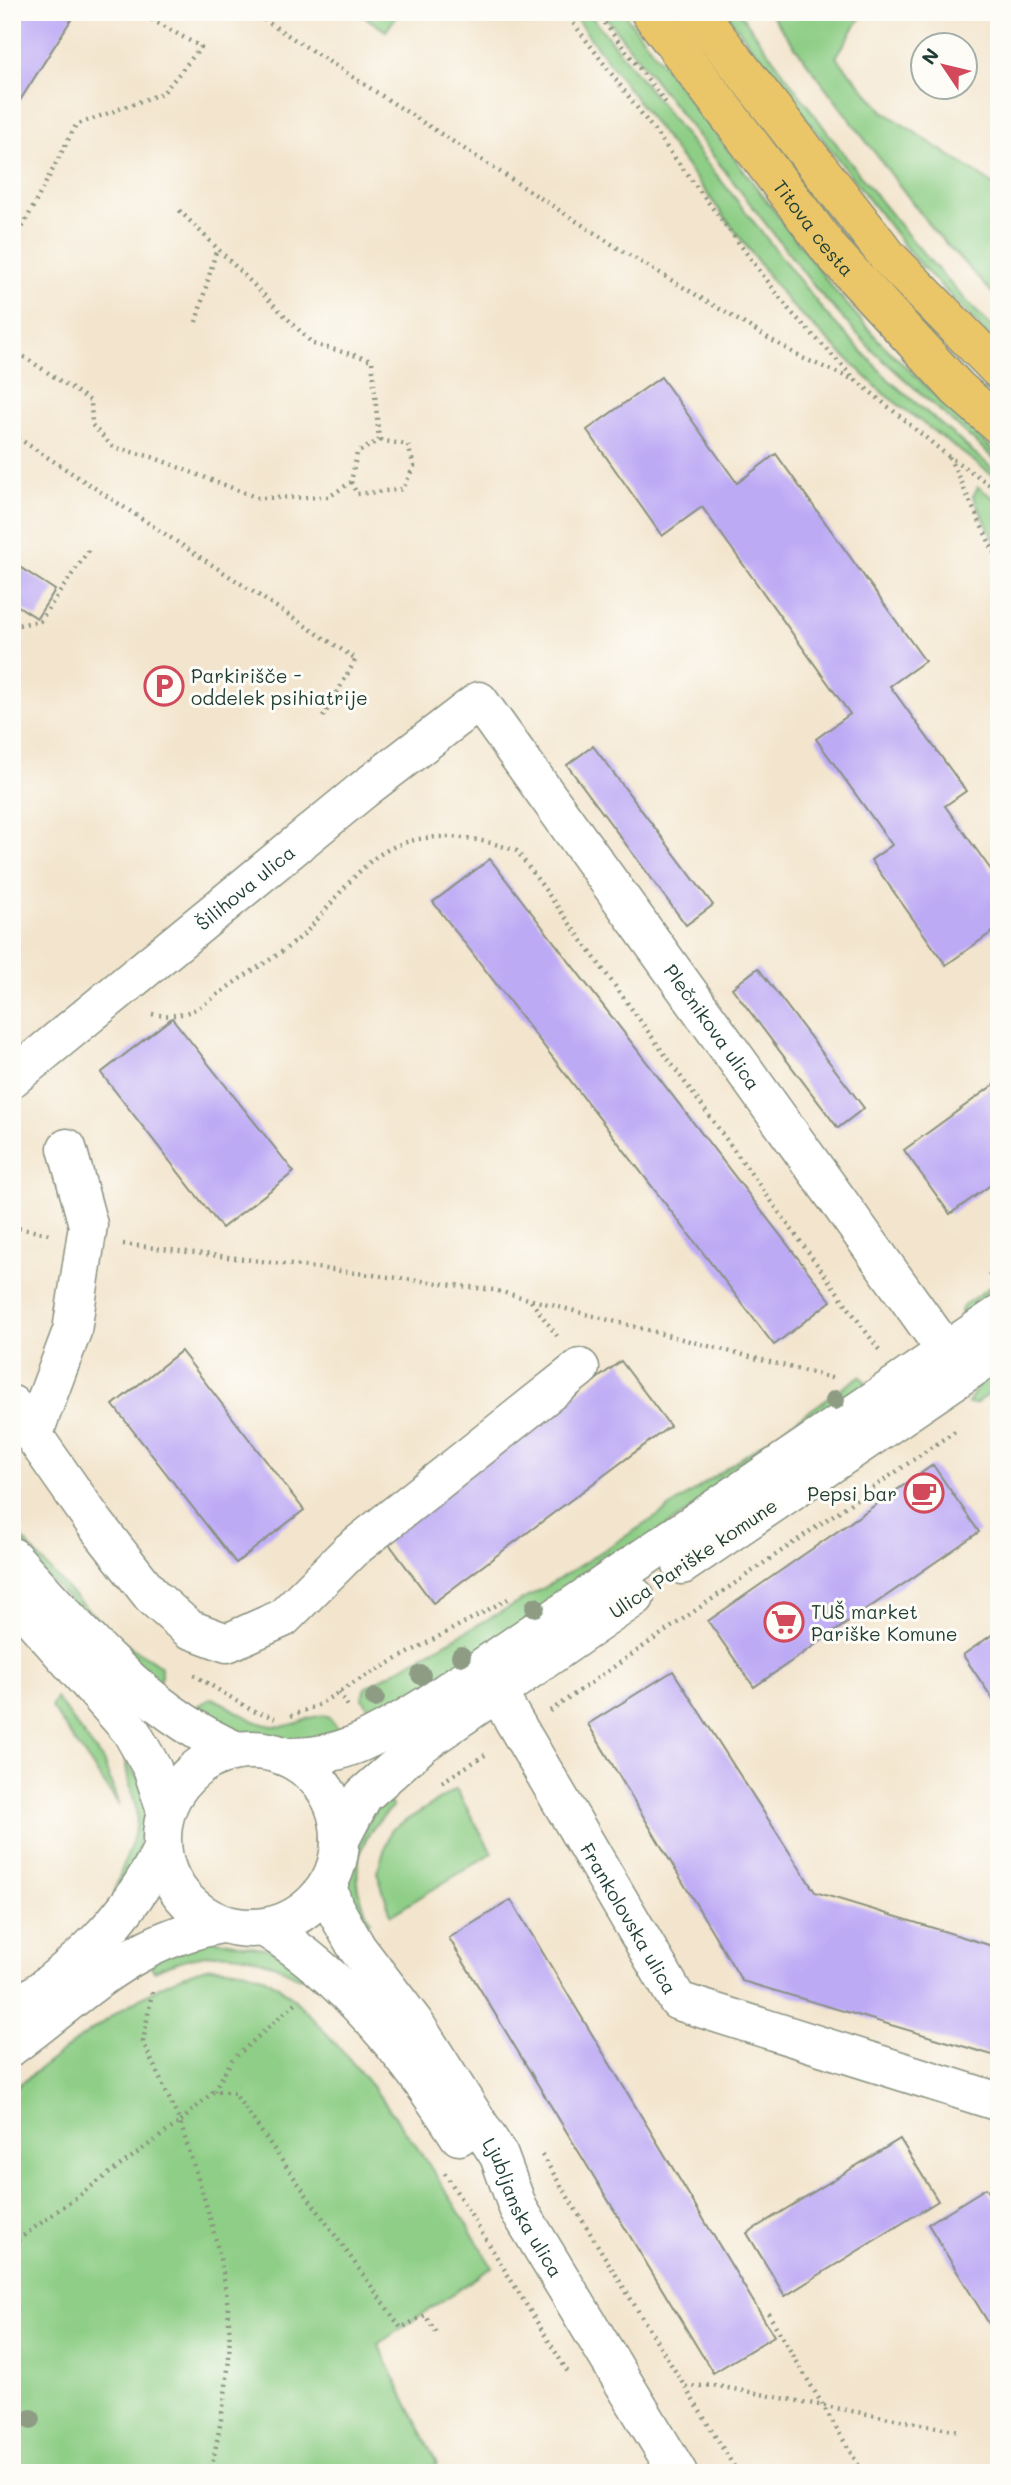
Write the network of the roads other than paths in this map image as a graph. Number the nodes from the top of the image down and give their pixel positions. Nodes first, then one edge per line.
1 (650, 12) edge
2 (696, 12) edge
3 (999, 370) edge
4 (999, 425) edge
5 (479, 701) joint
6 (12, 1078) edge
7 (67, 1148) dead end
8 (999, 1315) edge
9 (999, 1350) edge
10 (946, 1351) junction
11 (580, 1368) road end
12 (23, 1420) edge
13 (12, 1558) edge
14 (12, 1596) edge
15 (497, 1692) junction
16 (237, 1751) junction
17 (286, 1757) junction
18 (166, 1811) junction
19 (340, 1840) junction
20 (162, 1849) junction
21 (327, 1886) junction
22 (221, 1924) junction
23 (265, 1928) junction
24 (12, 2012) edge
25 (12, 2046) edge
26 (994, 2108) edge
27 (518, 2208) junction
28 (678, 2473) edge

1 - 4 main road, Titova cesta
2 - 3 main road, Titova cesta
5 - 6 street, Šilihova ulica
5 - 10 street, Plečnikova ulica
7 - 12 street
8 - 10 street
9 - 15 street, Ulica Pariške komune
10 - 17 street
11 - 12 street
13 - 16 street
14 - 18 street
15 - 19 street, Ulica Pariške komune
15 - 26 street, Frankolovska ulica
16 - 17 street
16 - 18 street
17 - 19 street
18 - 20 street
19 - 21 street
20 - 22 street
20 - 24 street
21 - 23 street
21 - 27 street, Ljubljanska ulica
22 - 23 street
22 - 25 street
23 - 27 street
27 - 28 street, Ljubljanska ulica

